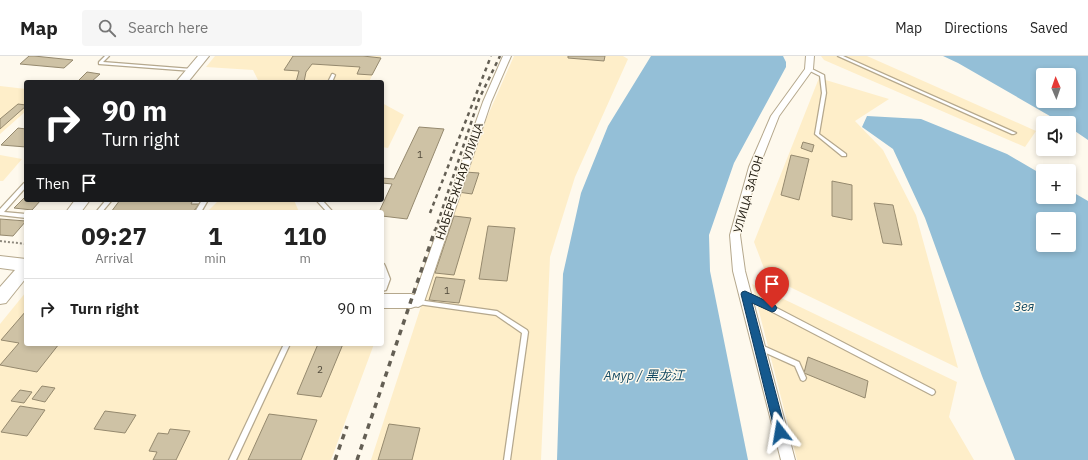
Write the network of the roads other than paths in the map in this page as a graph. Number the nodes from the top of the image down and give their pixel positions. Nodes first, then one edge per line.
1 (107, 56) edge
2 (204, 56) edge
3 (507, 56) edge
4 (810, 56) edge
5 (840, 56) edge
6 (809, 69) junction
7 (192, 70) junction
8 (334, 75) dead end
9 (184, 80) edge
10 (331, 80) edge
11 (1014, 133) dead end
12 (844, 155) dead end
13 (24, 186) edge
14 (81, 202) edge
15 (107, 202) edge
16 (321, 202) edge
17 (75, 210) edge
18 (101, 210) edge
19 (328, 210) edge
20 (0, 212) edge
21 (24, 216) edge
22 (0, 262) edge
23 (24, 266) edge
24 (24, 268) edge
25 (384, 271) edge
26 (384, 288) edge
27 (745, 294) junction
28 (0, 298) edge
29 (384, 301) edge
30 (414, 302) junction
31 (286, 346) edge
32 (759, 347) junction
33 (803, 378) dead end
34 (932, 392) dead end
35 (232, 460) edge
36 (507, 460) edge
37 (788, 460) edge

1 - 7 lane
2 - 7 street
3 - 30 street, НАБЕРЕЖНАЯ УЛИЦА
4 - 6 street
5 - 11 lane
6 - 12 lane
6 - 27 street, УЛИЦА ЗАТОН
7 - 9 street
8 - 10 lane
13 - 20 lane
14 - 17 street
15 - 18 lane
16 - 19 lane
20 - 21 lane
22 - 23 street
24 - 28 street
25 - 26 lane
27 - 32 street, УЛИЦА ЗАТОН
27 - 34 lane
29 - 30 street
30 - 36 lane
31 - 35 lane
32 - 33 lane
32 - 37 street, УЛИЦА ЗАТОН

